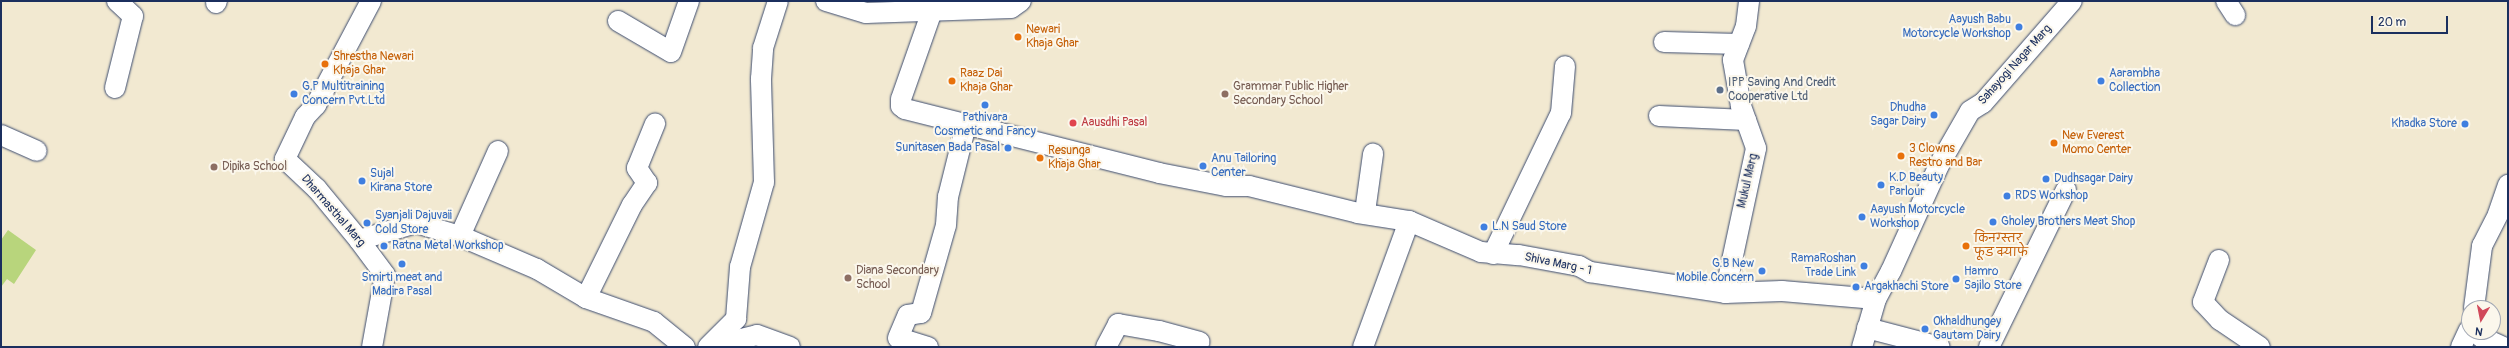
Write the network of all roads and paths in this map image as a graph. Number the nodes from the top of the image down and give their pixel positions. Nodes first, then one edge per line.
1 (117, 1) edge
2 (371, 1) edge
3 (689, 1) edge
4 (778, 1) edge
5 (826, 1) edge
6 (1021, 1) edge
7 (1749, 1) edge
8 (2072, 1) edge
9 (932, 11) junction
10 (618, 21) dead end
11 (1664, 42) dead end
12 (1739, 44) junction
13 (1565, 66) dead end
14 (115, 88) dead end
15 (1658, 116) dead end
16 (1746, 120) junction
17 (654, 124) dead end
18 (966, 125) junction
19 (1, 136) edge
20 (37, 151) dead end
21 (498, 151) dead end
22 (1374, 154) dead end
23 (2508, 185) edge
24 (2066, 190) dead end
25 (1365, 212) junction
26 (2503, 216) edge
27 (1409, 221) junction
28 (460, 236) junction
29 (360, 240) junction
30 (1494, 254) junction
31 (2219, 260) dead end
32 (1725, 293) junction
33 (586, 298) junction
34 (1876, 299) junction
35 (2475, 300) edge
36 (1867, 328) junction
37 (2487, 340) edge
38 (1200, 342) dead end
39 (372, 347) edge
40 (685, 347) edge
41 (709, 347) edge
42 (790, 347) edge
43 (928, 347) edge
44 (1106, 347) edge
45 (1363, 347) edge
46 (1862, 347) edge
47 (1940, 347) edge
48 (1990, 347) edge
49 (2260, 347) edge
50 (2502, 347) edge

1 - 14 street
2 - 29 street, Dharmasthal Marg
3 - 10 street
4 - 41 street
5 - 9 street
6 - 9 street
7 - 12 street, Mukul Marg
8 - 34 street, Sahayogi Nagar Marg
9 - 18 street, Shiva Marg - 1
11 - 12 street
12 - 16 street, Mukul Marg
13 - 30 street
15 - 16 street
16 - 32 street, Mukul Marg
17 - 33 street
18 - 25 street, Shiva Marg - 1
18 - 43 street
19 - 20 street
21 - 28 street
22 - 25 street
23 - 26 street
24 - 48 street
25 - 27 street, Shiva Marg - 1
26 - 35 street
27 - 30 street, Shiva Marg - 1
27 - 45 street
28 - 29 street
28 - 33 street
29 - 39 street, Dharmasthal Marg
30 - 32 street, Shiva Marg - 1
31 - 49 street
32 - 34 street, Shiva Marg - 1
33 - 40 street
34 - 36 street, Sahayogi Nagar Marg
36 - 46 street, Sahayogi Nagar Marg
36 - 47 street
37 - 50 street
38 - 44 street
41 - 42 street

